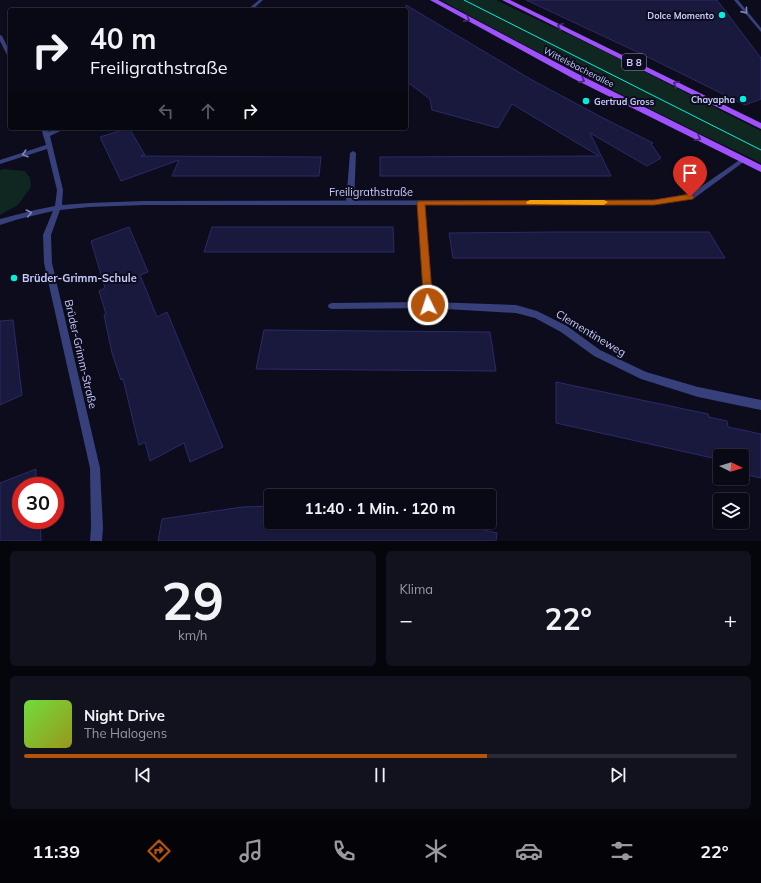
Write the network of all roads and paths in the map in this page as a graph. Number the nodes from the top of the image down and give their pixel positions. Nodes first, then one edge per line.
1 (261, 0) edge
2 (433, 0) edge
3 (505, 0) edge
4 (736, 0) edge
5 (251, 8) edge
6 (754, 23) junction
7 (761, 24) edge
8 (761, 31) edge
9 (0, 36) edge
10 (8, 53) edge
11 (761, 126) edge
12 (46, 131) edge
13 (50, 146) junction
14 (353, 153) dead end
15 (743, 160) junction
16 (0, 162) edge
17 (761, 169) edge
18 (350, 203) junction
19 (421, 203) junction
20 (58, 207) junction
21 (0, 222) edge
22 (428, 305) junction
23 (332, 306) dead end
24 (761, 404) edge
25 (96, 541) edge

1 - 5 street
2 -> 15 main road, Wittelsbacherallee
11 -> 3 main road, B 8
4 -> 6 street
6 - 7 street
6 - 8 street
9 - 10 street
12 - 13 street, Brüder-Grimm-Straße
13 -> 16 street
13 - 20 street, Brüder-Grimm-Straße
14 - 18 street
15 - 17 main road, Wittelsbacherallee
15 - 19 street, Freiligrathstraße
18 - 19 street, Freiligrathstraße
18 - 20 street, Freiligrathstraße
19 - 22 street
21 -> 20 street, Freiligrathstraße
20 - 25 street, Brüder-Grimm-Straße
22 - 23 street, Clementineweg
22 - 24 street, Clementineweg

